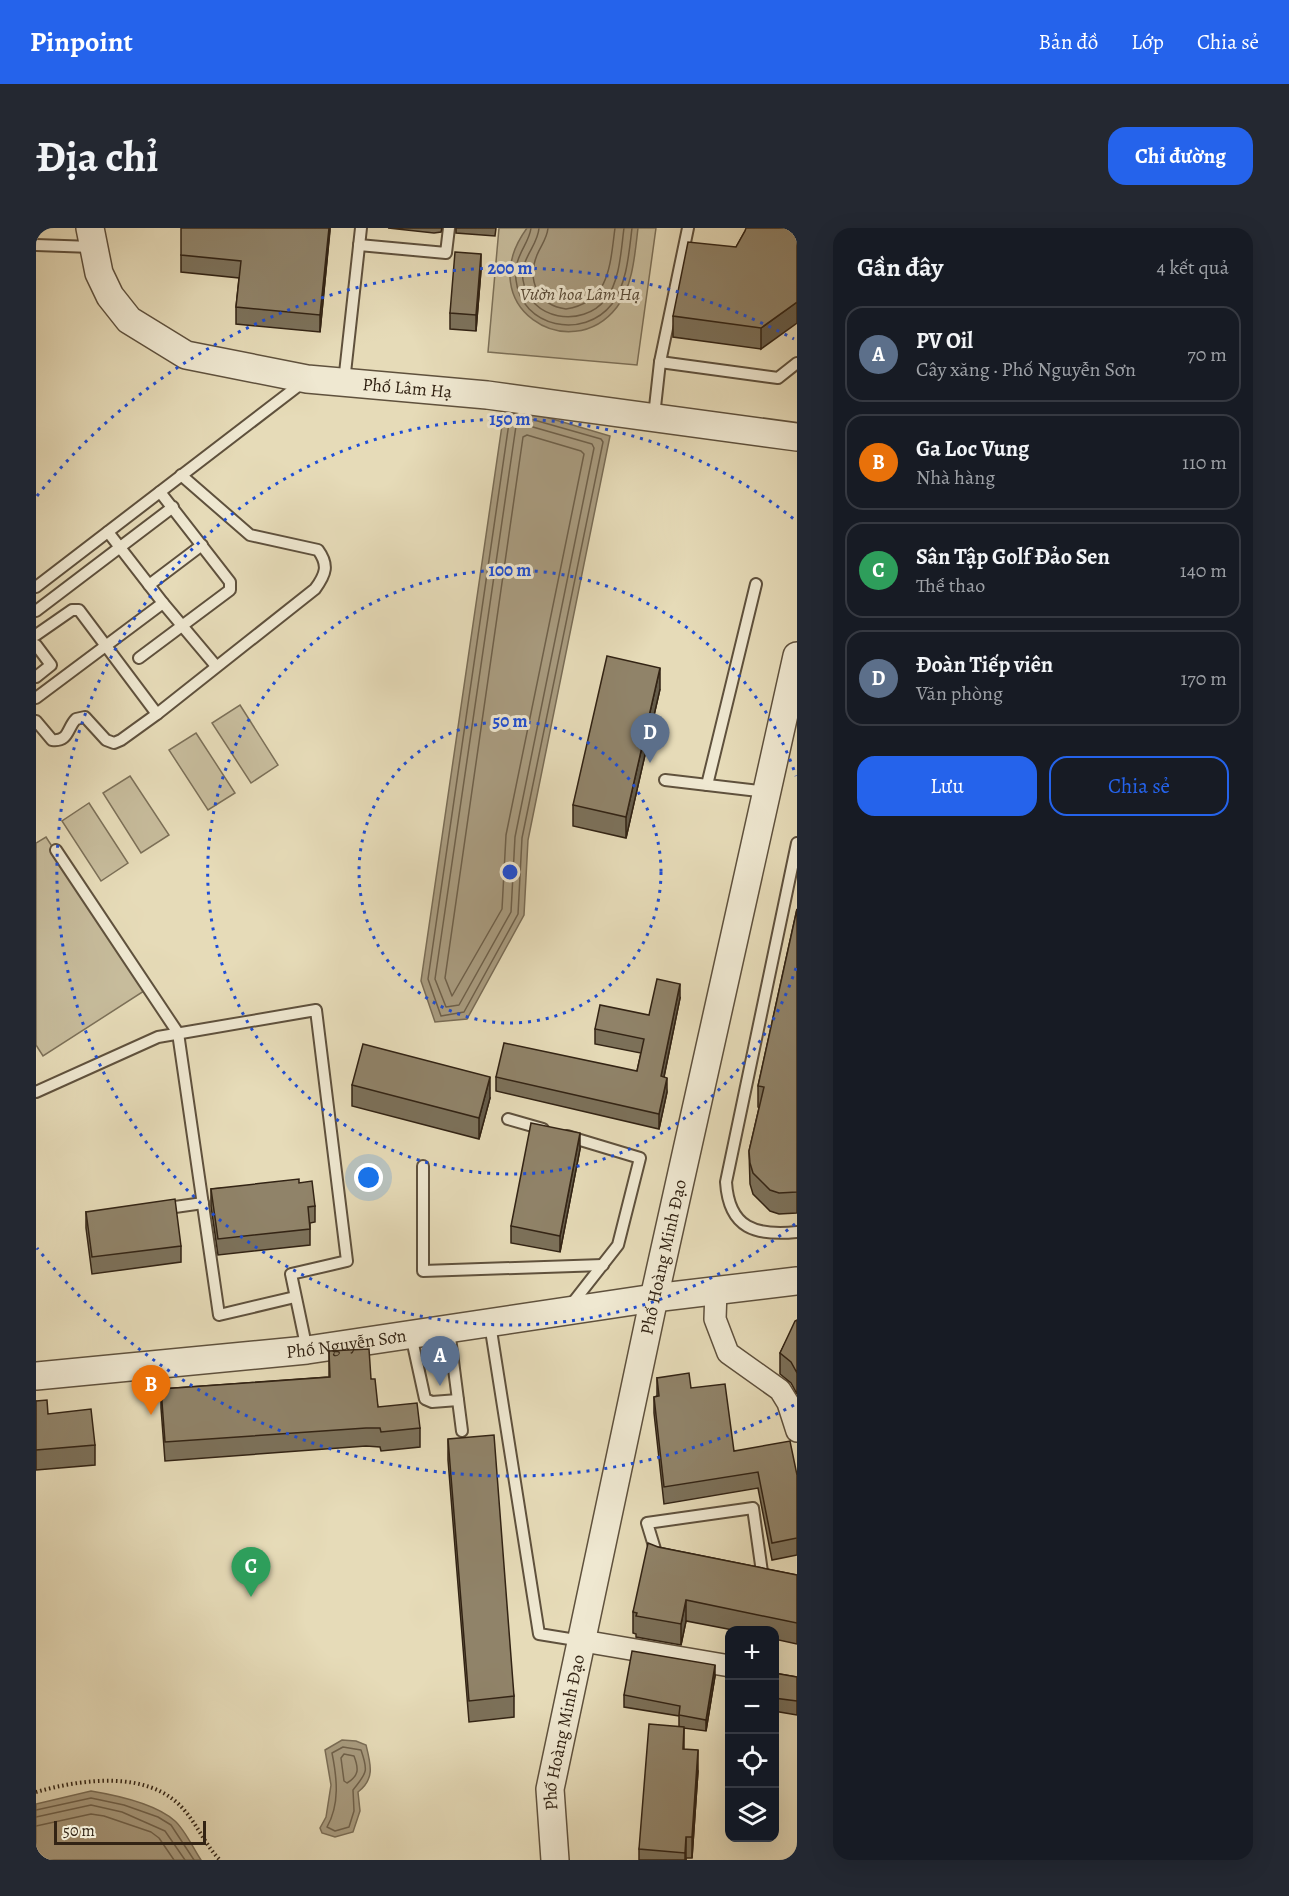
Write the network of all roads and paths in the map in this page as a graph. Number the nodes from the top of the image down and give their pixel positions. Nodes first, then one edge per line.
1 (361, 228) edge
2 (449, 228) edge
3 (688, 228) edge
4 (91, 237) edge
5 (36, 245) edge
6 (359, 245) junction
7 (660, 362) junction
8 (797, 363) edge
9 (307, 379) junction
10 (344, 382) junction
11 (653, 419) junction
12 (797, 437) edge
13 (181, 476) junction
14 (160, 492) junction
15 (173, 507) junction
16 (108, 532) junction
17 (202, 545) junction
18 (121, 549) junction
19 (756, 584) dead end
20 (149, 585) junction
21 (36, 587) edge
22 (163, 603) junction
23 (36, 610) edge
24 (182, 625) junction
25 (36, 635) edge
26 (36, 645) edge
27 (106, 646) junction
28 (797, 656) edge
29 (139, 658) dead end
30 (216, 666) junction
31 (36, 676) edge
32 (793, 690) edge
33 (36, 698) edge
34 (157, 714) junction
35 (36, 721) edge
36 (665, 780) dead end
37 (707, 785) junction
38 (767, 792) junction
39 (797, 843) edge
40 (56, 850) dead end
41 (785, 903) junction
42 (797, 905) edge
43 (178, 1033) junction
44 (36, 1092) edge
45 (508, 1119) dead end
46 (423, 1166) dead end
47 (203, 1203) junction
48 (144, 1212) edge
49 (797, 1232) edge
50 (603, 1265) junction
51 (797, 1281) edge
52 (716, 1290) junction
53 (296, 1297) junction
54 (654, 1298) junction
55 (566, 1312) junction
56 (490, 1324) junction
57 (449, 1330) junction
58 (411, 1335) junction
59 (307, 1350) junction
60 (36, 1376) edge
61 (458, 1400) junction
62 (462, 1431) dead end
63 (797, 1431) edge
64 (670, 1562) edge
65 (762, 1572) edge
66 (583, 1641) junction
67 (725, 1665) edge
68 (36, 1791) edge
69 (220, 1860) edge
70 (555, 1860) edge

1 - 6 lane
2 - 6 lane
3 - 7 lane
4 - 5 lane
4 - 9 street, Phố Lâm Hạ
6 - 10 lane
7 - 8 lane
7 - 11 lane
9 - 10 street, Phố Lâm Hạ
9 - 13 lane
10 - 11 street, Phố Lâm Hạ
11 - 12 street, Phố Lâm Hạ
13 - 14 lane
13 - 30 lane
14 - 15 lane
14 - 16 lane
15 - 17 lane
15 - 18 lane
16 - 18 lane
16 - 21 lane
17 - 20 lane
17 - 24 lane
18 - 20 lane
18 - 23 lane
19 - 37 lane
20 - 22 lane
22 - 24 lane
22 - 27 lane
24 - 29 lane
24 - 30 lane
25 - 27 lane
26 - 31 lane
27 - 33 lane
27 - 34 lane
28 - 32 street, Phố Hoàng Minh Đạo
30 - 34 lane
32 - 38 street, Phố Hoàng Minh Đạo
34 - 35 lane
36 - 37 lane
37 - 38 lane
38 - 54 street, Phố Hoàng Minh Đạo
39 - 41 lane
40 - 43 lane
41 - 42 lane
41 - 49 lane
43 - 44 lane
43 - 47 lane
43 - 53 lane
45 - 50 lane
46 - 50 lane
47 - 48 lane
47 - 53 lane
50 - 55 lane
51 - 52 street, Phố Nguyễn Sơn
52 - 54 street, Phố Nguyễn Sơn
52 - 63 street
53 - 59 lane
54 - 55 street, Phố Nguyễn Sơn
54 - 66 street, Phố Hoàng Minh Đạo
55 - 56 street, Phố Nguyễn Sơn
56 - 57 street, Phố Nguyễn Sơn
56 - 66 lane
57 - 58 street, Phố Nguyễn Sơn
57 - 61 lane
58 - 59 street, Phố Nguyễn Sơn
58 - 61 lane
59 - 60 street, Phố Nguyễn Sơn
61 - 62 lane
64 - 65 lane
66 - 67 street
66 - 70 street, Phố Hoàng Minh Đạo
68 - 69 path

